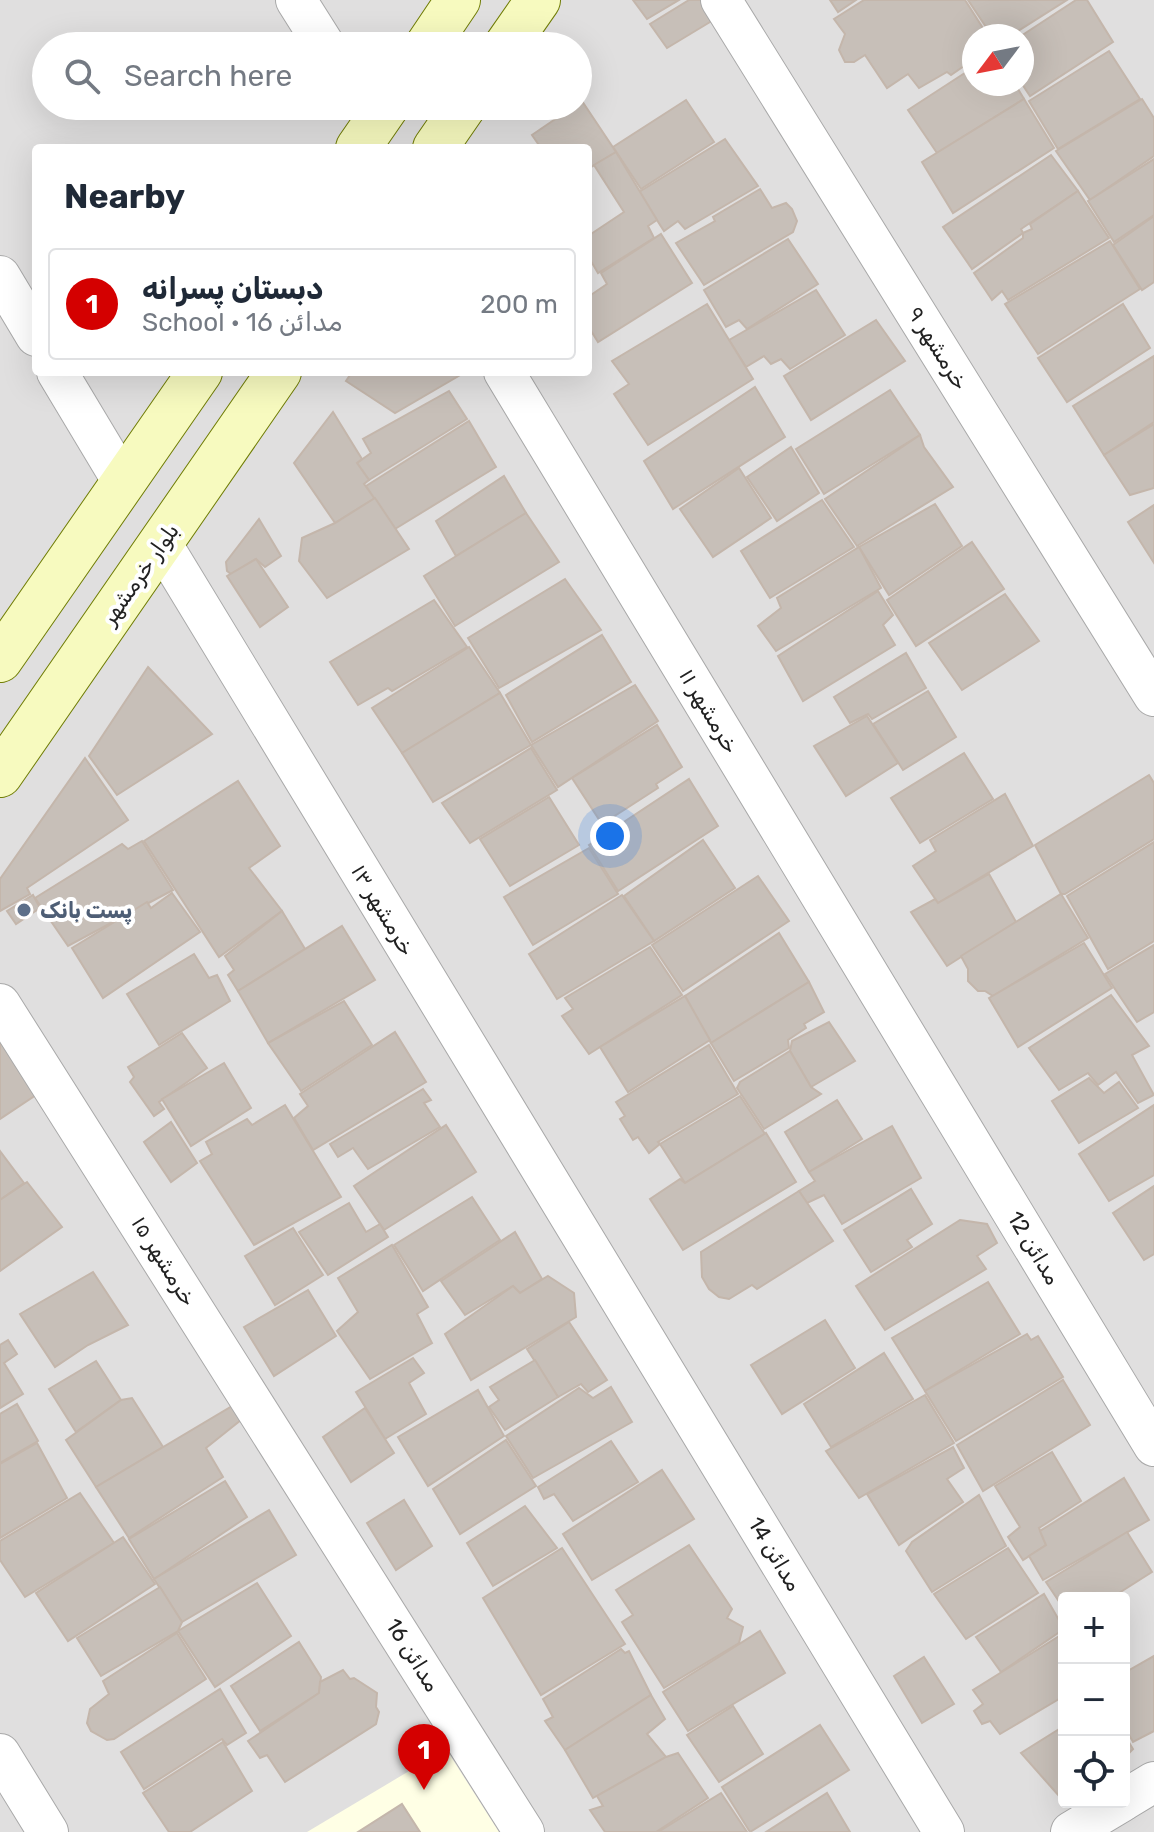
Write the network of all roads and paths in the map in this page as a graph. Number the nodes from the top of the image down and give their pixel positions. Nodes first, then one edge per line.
1 (296, 0) edge
2 (458, 0) edge
3 (538, 0) edge
4 (721, 0) edge
5 (316, 32) edge
6 (436, 32) edge
7 (516, 32) edge
8 (454, 120) edge
9 (438, 144) edge
10 (0, 276) edge
11 (32, 329) edge
12 (59, 376) edge
13 (197, 376) edge
14 (276, 376) edge
15 (506, 376) edge
16 (123, 482) junction
17 (161, 543) junction
18 (0, 660) edge
19 (1154, 696) edge
20 (0, 775) edge
21 (0, 1004) edge
22 (914, 1050) joint
23 (606, 1276) joint
24 (1154, 1446) edge
25 (327, 1518) joint
26 (10, 1768) edge
27 (1154, 1782) edge
28 (1130, 1796) edge
29 (1110, 1808) edge
30 (48, 1832) edge
31 (524, 1832) edge
32 (944, 1832) edge
33 (1071, 1832) edge

1 - 5 street
2 - 6 main road
3 - 7 main road
4 - 19 street, خرمشهر ۹
8 - 9 main road
10 - 11 street
12 - 16 street
13 - 16 main road
14 - 17 main road, بلوار خرمشهر
15 - 22 street, خرمشهر ۱۱
16 - 18 main road
17 - 20 main road, بلوار خرمشهر
17 - 23 street, خرمشهر ۱۳
21 - 25 street, خرمشهر ۱۵
22 - 24 street, مدائن 12
23 - 32 street, مدائن 14
25 - 31 street, مدائن 16
26 - 30 street
27 - 28 street
29 - 33 street

